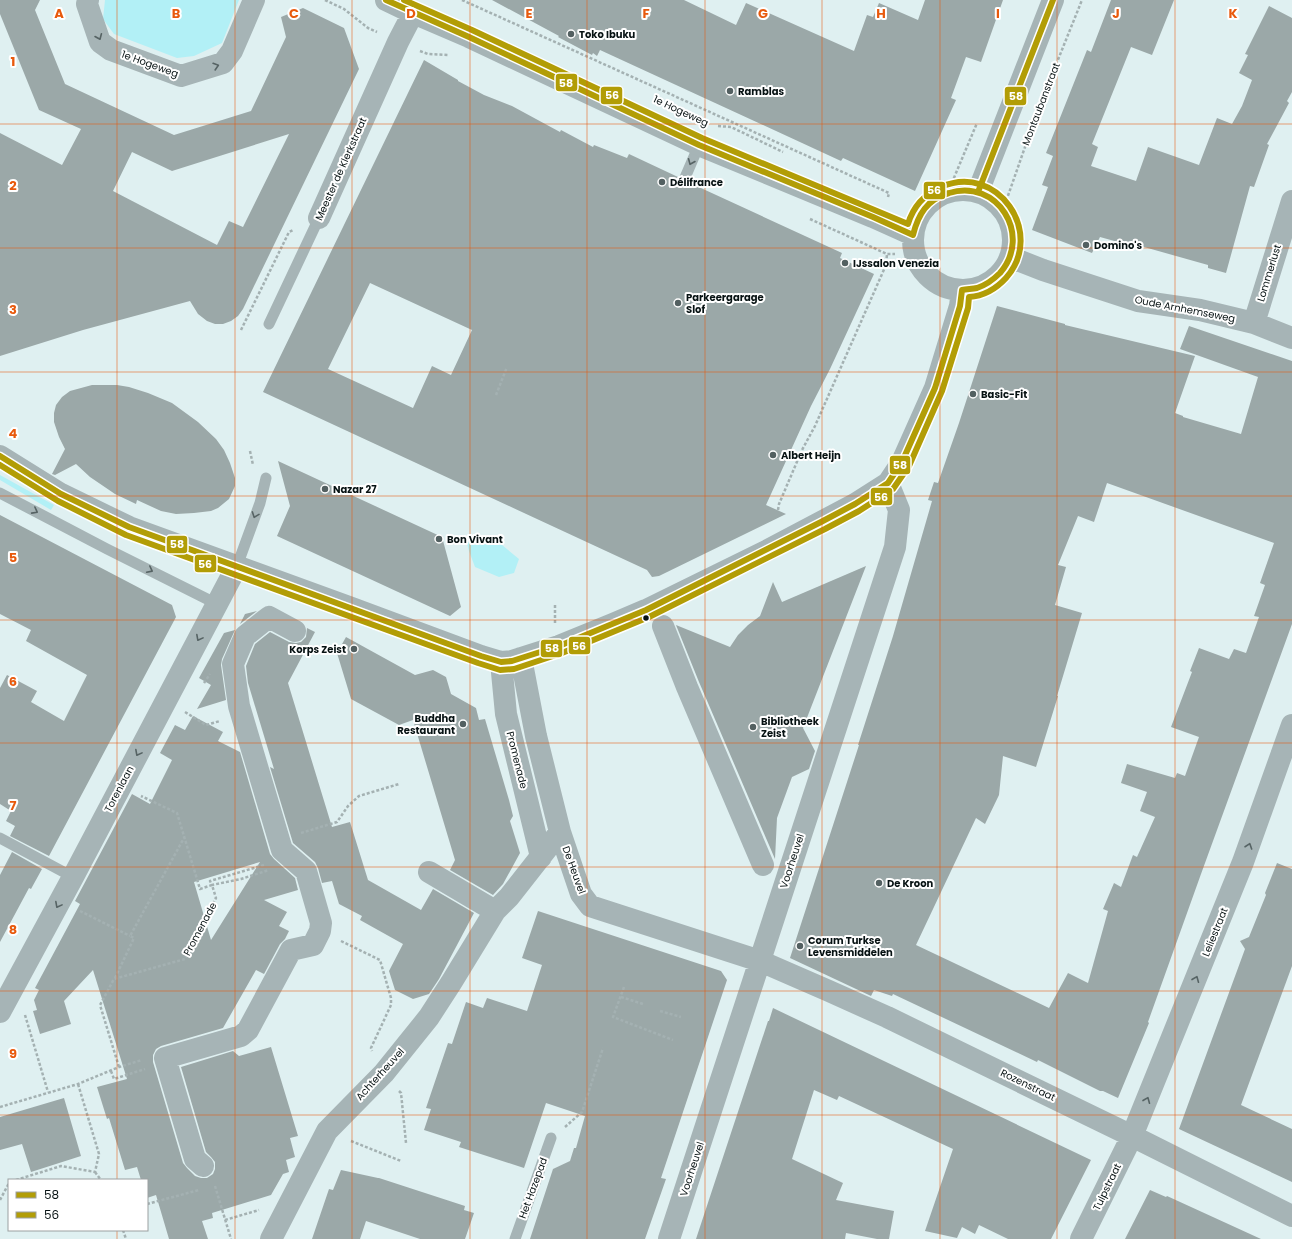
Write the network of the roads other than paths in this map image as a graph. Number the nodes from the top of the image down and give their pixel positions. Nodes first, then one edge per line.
1 (88, 0) edge
2 (254, 0) edge
3 (386, 0) edge
4 (1053, 0) edge
5 (413, 13) junction
6 (699, 145) junction
7 (684, 180) dead end
8 (978, 192) junction
9 (1292, 201) edge
10 (318, 218) joint
11 (913, 235) junction
12 (1010, 257) junction
13 (962, 290) junction
14 (1254, 323) junction
15 (269, 324) dead end
16 (1292, 338) edge
17 (0, 456) edge
18 (266, 478) dead end
19 (888, 483) junction
20 (0, 493) edge
21 (237, 566) junction
22 (217, 604) junction
23 (663, 626) dead end
24 (295, 631) dead end
25 (511, 660) junction
26 (1292, 725) edge
27 (560, 832) junction
28 (0, 838) edge
29 (541, 857) junction
30 (764, 865) dead end
31 (429, 872) dead end
32 (73, 877) junction
33 (495, 911) junction
34 (760, 961) junction
35 (0, 1012) edge
36 (1132, 1136) junction
37 (551, 1138) road end
38 (203, 1166) dead end
39 (1292, 1216) edge
40 (271, 1239) edge
41 (514, 1239) edge
42 (669, 1239) edge
43 (1081, 1239) edge

1 -> 2 street, 1e Hogeweg
3 - 5 street
4 - 8 street
5 - 6 street
5 - 10 street, Meester de Klerkstraat
6 -> 7 lane
6 - 11 street
8 - 11 street
8 - 12 street
9 - 14 street, Lommerlust
10 - 15 lane, Meester de Klerkstraat
11 - 13 street
12 - 13 street
12 - 14 street, Oude Arnhemseweg
13 - 19 street
14 - 16 street, Oude Arnhemseweg
17 - 21 street
18 -> 21 lane
19 - 25 street
19 - 34 street, Voorheuvel
20 -> 22 lane
21 - 22 street, Torenlaan
21 - 25 street
22 -> 32 street, Torenlaan
23 - 30 street
24 - 38 street
25 - 27 street, De Heuvel
25 - 29 street, Promenade
36 -> 26 street, Leliestraat
27 - 29 street, Achterheuvel
27 - 34 street, De Heuvel
28 - 32 lane
29 - 33 street, Achterheuvel
31 - 33 street
32 -> 35 street, Torenlaan
33 - 40 street, Achterheuvel
34 - 36 street, Rozenstraat
34 - 42 street, Voorheuvel
36 - 39 street, Rozenstraat
36 - 43 street, Tulpstraat
37 - 41 lane, Het Hazepad

